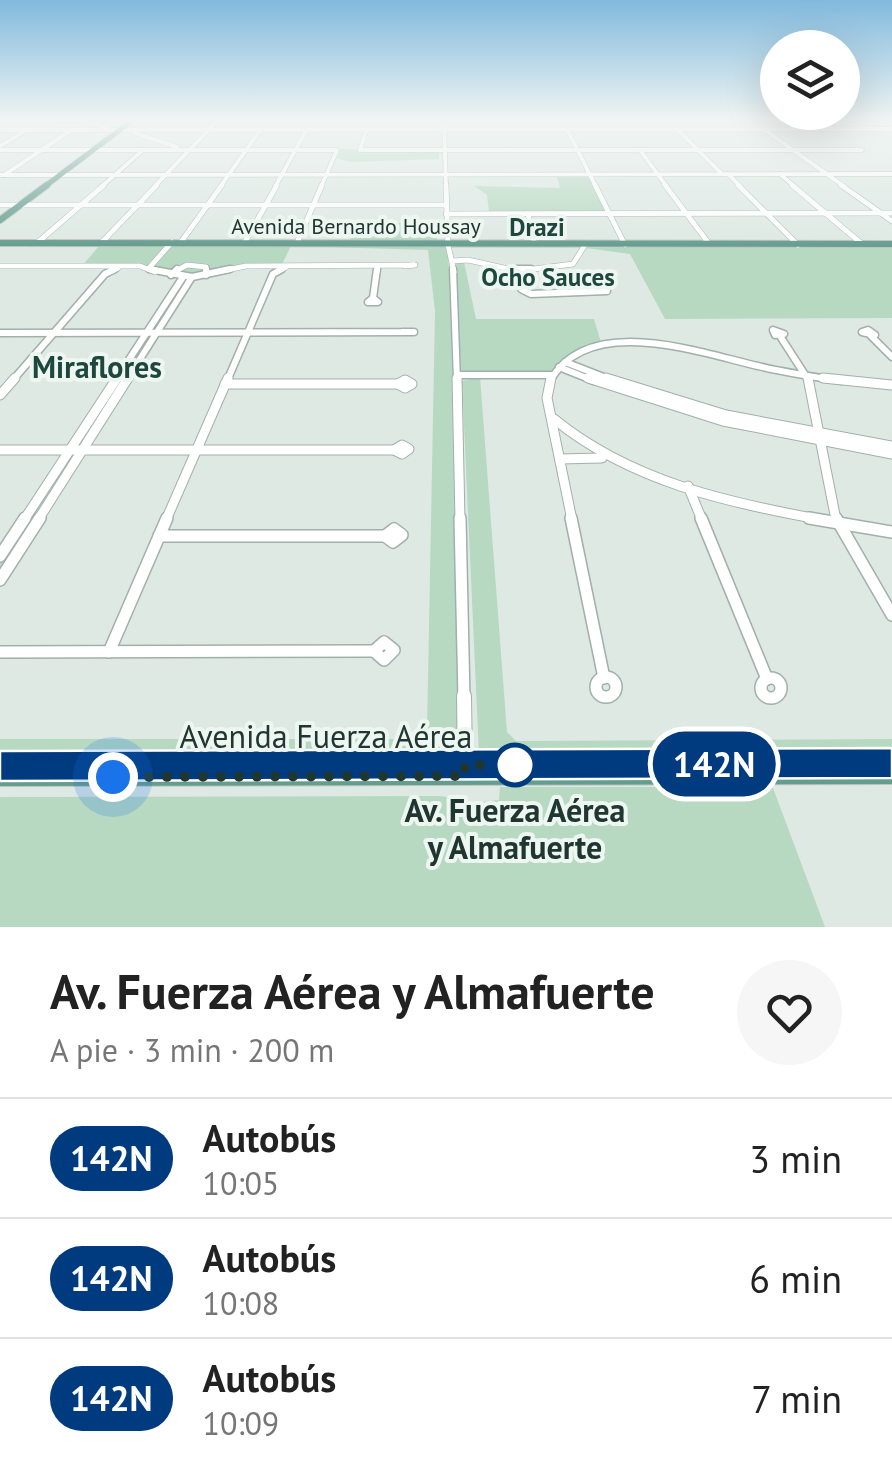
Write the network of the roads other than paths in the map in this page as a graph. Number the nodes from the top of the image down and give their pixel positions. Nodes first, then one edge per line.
1 (75, 163) edge
2 (128, 163) edge
3 (177, 163) edge
4 (236, 163) edge
5 (289, 163) edge
6 (332, 163) edge
7 (445, 163) edge
8 (585, 163) edge
9 (650, 163) edge
10 (713, 163) edge
11 (810, 163) edge
12 (591, 174) junction
13 (658, 174) junction
14 (725, 174) junction
15 (780, 174) junction
16 (826, 174) junction
17 (60, 175) junction
18 (114, 175) junction
19 (166, 175) junction
20 (228, 175) junction
21 (282, 175) junction
22 (328, 175) junction
23 (445, 175) junction
24 (1, 176) edge
25 (892, 178) edge
26 (0, 205) edge
27 (20, 205) junction
28 (80, 205) junction
29 (137, 205) junction
30 (207, 205) junction
31 (265, 205) junction
32 (316, 205) junction
33 (446, 205) junction
34 (826, 213) junction
35 (882, 213) junction
36 (892, 213) edge
37 (446, 214) junction
38 (528, 214) junction
39 (612, 214) junction
40 (687, 214) junction
41 (766, 214) junction
42 (0, 220) edge
43 (892, 221) edge
44 (534, 241) dead end
45 (707, 241) dead end
46 (0, 242) edge
47 (38, 242) junction
48 (102, 242) junction
49 (176, 242) junction
50 (245, 242) junction
51 (298, 243) junction
52 (585, 244) junction
53 (626, 244) junction
54 (798, 244) junction
55 (862, 244) junction
56 (892, 244) edge
57 (448, 245) junction
58 (458, 258) junction
59 (0, 266) edge
60 (96, 266) junction
61 (125, 266) junction
62 (260, 266) junction
63 (288, 266) junction
64 (378, 266) junction
65 (404, 266) dead end
66 (149, 268) junction
67 (528, 271) joint
68 (105, 274) junction
69 (206, 274) junction
70 (273, 274) junction
71 (517, 274) junction
72 (171, 275) junction
73 (187, 277) junction
74 (585, 292) dead end
75 (373, 298) dead end
76 (54, 332) junction
77 (151, 332) junction
78 (248, 332) junction
79 (402, 332) dead end
80 (0, 333) edge
81 (780, 336) dead end
82 (872, 336) dead end
83 (892, 357) edge
84 (560, 369) junction
85 (457, 375) junction
86 (808, 376) junction
87 (225, 384) junction
88 (398, 384) dead end
89 (5, 385) edge
90 (892, 386) edge
91 (0, 395) edge
92 (552, 417) junction
93 (819, 440) junction
94 (0, 450) edge
95 (73, 450) junction
96 (197, 450) junction
97 (394, 450) dead end
98 (892, 450) edge
99 (560, 458) junction
100 (604, 458) junction
101 (688, 486) junction
102 (837, 524) junction
103 (892, 532) edge
104 (160, 536) junction
105 (385, 536) dead end
106 (0, 556) edge
107 (0, 580) edge
108 (892, 616) edge
109 (374, 651) dead end
110 (0, 652) edge
111 (109, 652) junction
112 (604, 678) dead end
113 (767, 679) dead end
114 (892, 763) edge
115 (0, 766) edge
116 (465, 770) junction
117 (892, 775) edge
118 (0, 777) edge

1 - 17 main road
2 - 18 street
3 - 19 street
4 - 20 street
5 - 21 street
6 - 22 street
7 - 23 street
8 - 12 street
9 - 13 street
10 - 14 street
11 - 16 street
12 - 13 street
12 - 23 street
12 - 39 street
13 - 14 street
13 - 40 street
14 - 15 street
14 - 41 street
15 - 16 street
15 - 34 street
16 - 25 street
16 - 35 street
17 - 18 street
17 - 24 street
17 - 27 main road
18 - 19 street
18 - 28 street
19 - 20 street
19 - 29 street
20 - 21 street
20 - 30 street
21 - 22 street
21 - 31 street
22 - 23 street
22 - 32 street
23 - 33 street
26 - 27 street
27 - 28 street
27 - 42 main road
28 - 29 street
28 - 47 street
29 - 30 street
29 - 48 street
30 - 31 street
30 - 49 street
31 - 32 street
31 - 50 street
32 - 33 street
32 - 51 street
33 - 37 street
34 - 35 street
34 - 41 street
34 - 55 street
35 - 36 street
35 - 43 street
37 - 38 street
37 - 57 street
38 - 39 street
38 - 44 street
39 - 40 street
39 - 53 street
40 - 41 street
40 - 45 street
41 - 54 street
46 - 47 main road, Avenida Bernardo Houssay
47 - 48 main road, Avenida Bernardo Houssay
48 - 49 main road, Avenida Bernardo Houssay
49 - 50 main road, Avenida Bernardo Houssay
49 - 66 street
50 - 51 main road, Avenida Bernardo Houssay
51 - 57 main road, Avenida Bernardo Houssay
52 - 53 main road, Avenida Bernardo Houssay
52 - 57 main road, Avenida Bernardo Houssay
52 - 67 street
53 - 54 main road, Avenida Bernardo Houssay
54 - 55 main road, Avenida Bernardo Houssay
55 - 56 main road, Avenida Bernardo Houssay
57 - 58 street
58 - 71 street
58 - 85 street
59 - 60 street
60 - 61 street
60 - 68 street
61 - 66 street
61 - 68 street
62 - 63 street
62 - 69 street
62 - 70 street
63 - 64 street
63 - 70 street
64 - 65 street
64 - 75 street
66 - 72 street
67 - 71 street
68 - 76 street
69 - 72 street
69 - 73 street
70 - 78 street
71 - 74 street
72 - 73 street
73 - 77 street
76 - 77 street
76 - 80 street
76 - 89 street
77 - 78 street
77 - 95 street
78 - 79 street
78 - 87 street
81 - 86 street
82 - 83 street
84 - 85 street
84 - 86 street
84 - 92 street
84 - 93 street
85 - 116 street
86 - 90 street
86 - 93 street
87 - 88 street
87 - 96 street
89 - 91 street
92 - 99 street
92 - 100 street
93 - 98 street
93 - 102 street
94 - 95 street
95 - 96 street
95 - 106 street
95 - 107 street
96 - 97 street
96 - 104 street
99 - 100 street
99 - 112 street
100 - 101 street
101 - 102 street
101 - 113 street
102 - 103 street
102 - 108 street
104 - 105 street
104 - 111 street
109 - 111 street
110 - 111 street
114 - 116 main road, Avenida Fuerza Aérea
115 - 116 main road, Avenida Fuerza Aérea
116 - 117 main road, Avenida Fuerza Aérea
116 - 118 main road, Avenida Fuerza Aérea

